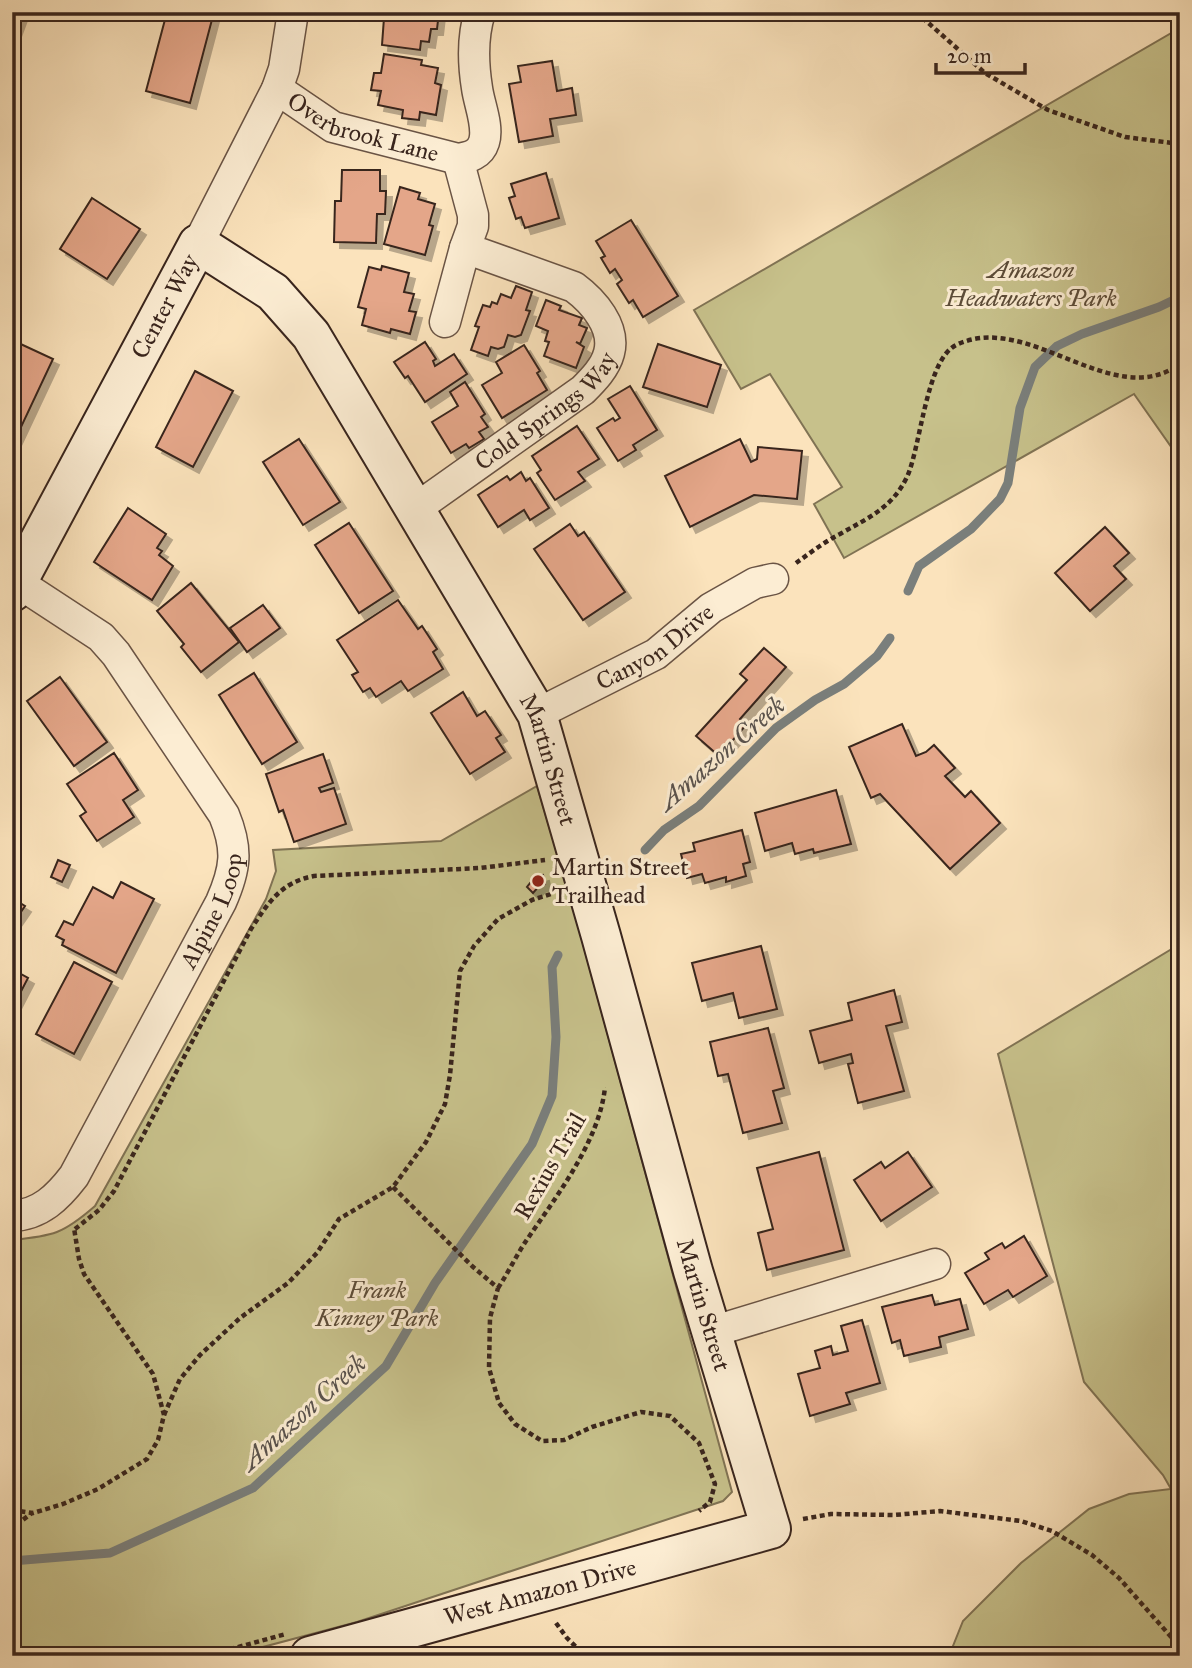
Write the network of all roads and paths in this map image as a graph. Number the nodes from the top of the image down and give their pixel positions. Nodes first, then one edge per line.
1 (293, 12) edge
2 (480, 12) edge
3 (916, 12) edge
4 (277, 89) junction
5 (1180, 144) edge
6 (458, 159) junction
7 (198, 244) junction
8 (465, 248) junction
9 (445, 322) dead end
10 (1180, 363) edge
11 (415, 509) junction
12 (773, 579) joint
13 (15, 587) edge
14 (537, 714) junction
15 (556, 858) dead end
16 (585, 885) junction
17 (242, 924) dead end
18 (251, 929) junction
19 (171, 1058) dead end
20 (180, 1062) junction
21 (606, 1083) dead end
22 (393, 1187) junction
23 (51, 1202) junction
24 (12, 1216) edge
25 (75, 1229) junction
26 (935, 1264) dead end
27 (498, 1288) junction
28 (710, 1332) junction
29 (164, 1415) junction
30 (710, 1502) dead end
31 (12, 1510) edge
32 (33, 1513) junction
33 (771, 1529) junction
34 (12, 1531) edge
35 (547, 1590) junction
36 (383, 1646) edge
37 (1180, 1647) edge
38 (310, 1656) edge
39 (585, 1656) edge

1 - 4 street, Center Way
2 - 6 street, Overbrook Lane
3 - 5 path
4 - 6 street, Overbrook Lane
4 - 7 street, Center Way
6 - 8 street
7 - 11 street, Martin Street
7 - 13 street, Center Way
8 - 9 street
8 - 11 street, Cold Springs Way
10 - 12 path
11 - 14 street, Martin Street
12 - 14 street, Canyon Drive
13 - 23 street, Alpine Loop
14 - 16 street, Martin Street
15 - 18 path
16 - 22 path
16 - 28 street, Martin Street
17 - 18 path
18 - 20 path
19 - 20 path
20 - 25 path
21 - 27 path, Rexius Trail
22 - 27 path
22 - 29 path
23 - 24 street, Alpine Loop
23 - 25 path
25 - 29 path
26 - 28 street
27 - 30 path, Rexius Trail
28 - 33 street, Martin Street
29 - 32 path
31 - 32 path
32 - 34 path
33 - 35 street, West Amazon Drive
33 - 37 path
35 - 36 street, West Amazon Drive
35 - 39 path
36 - 38 street, West Amazon Drive

